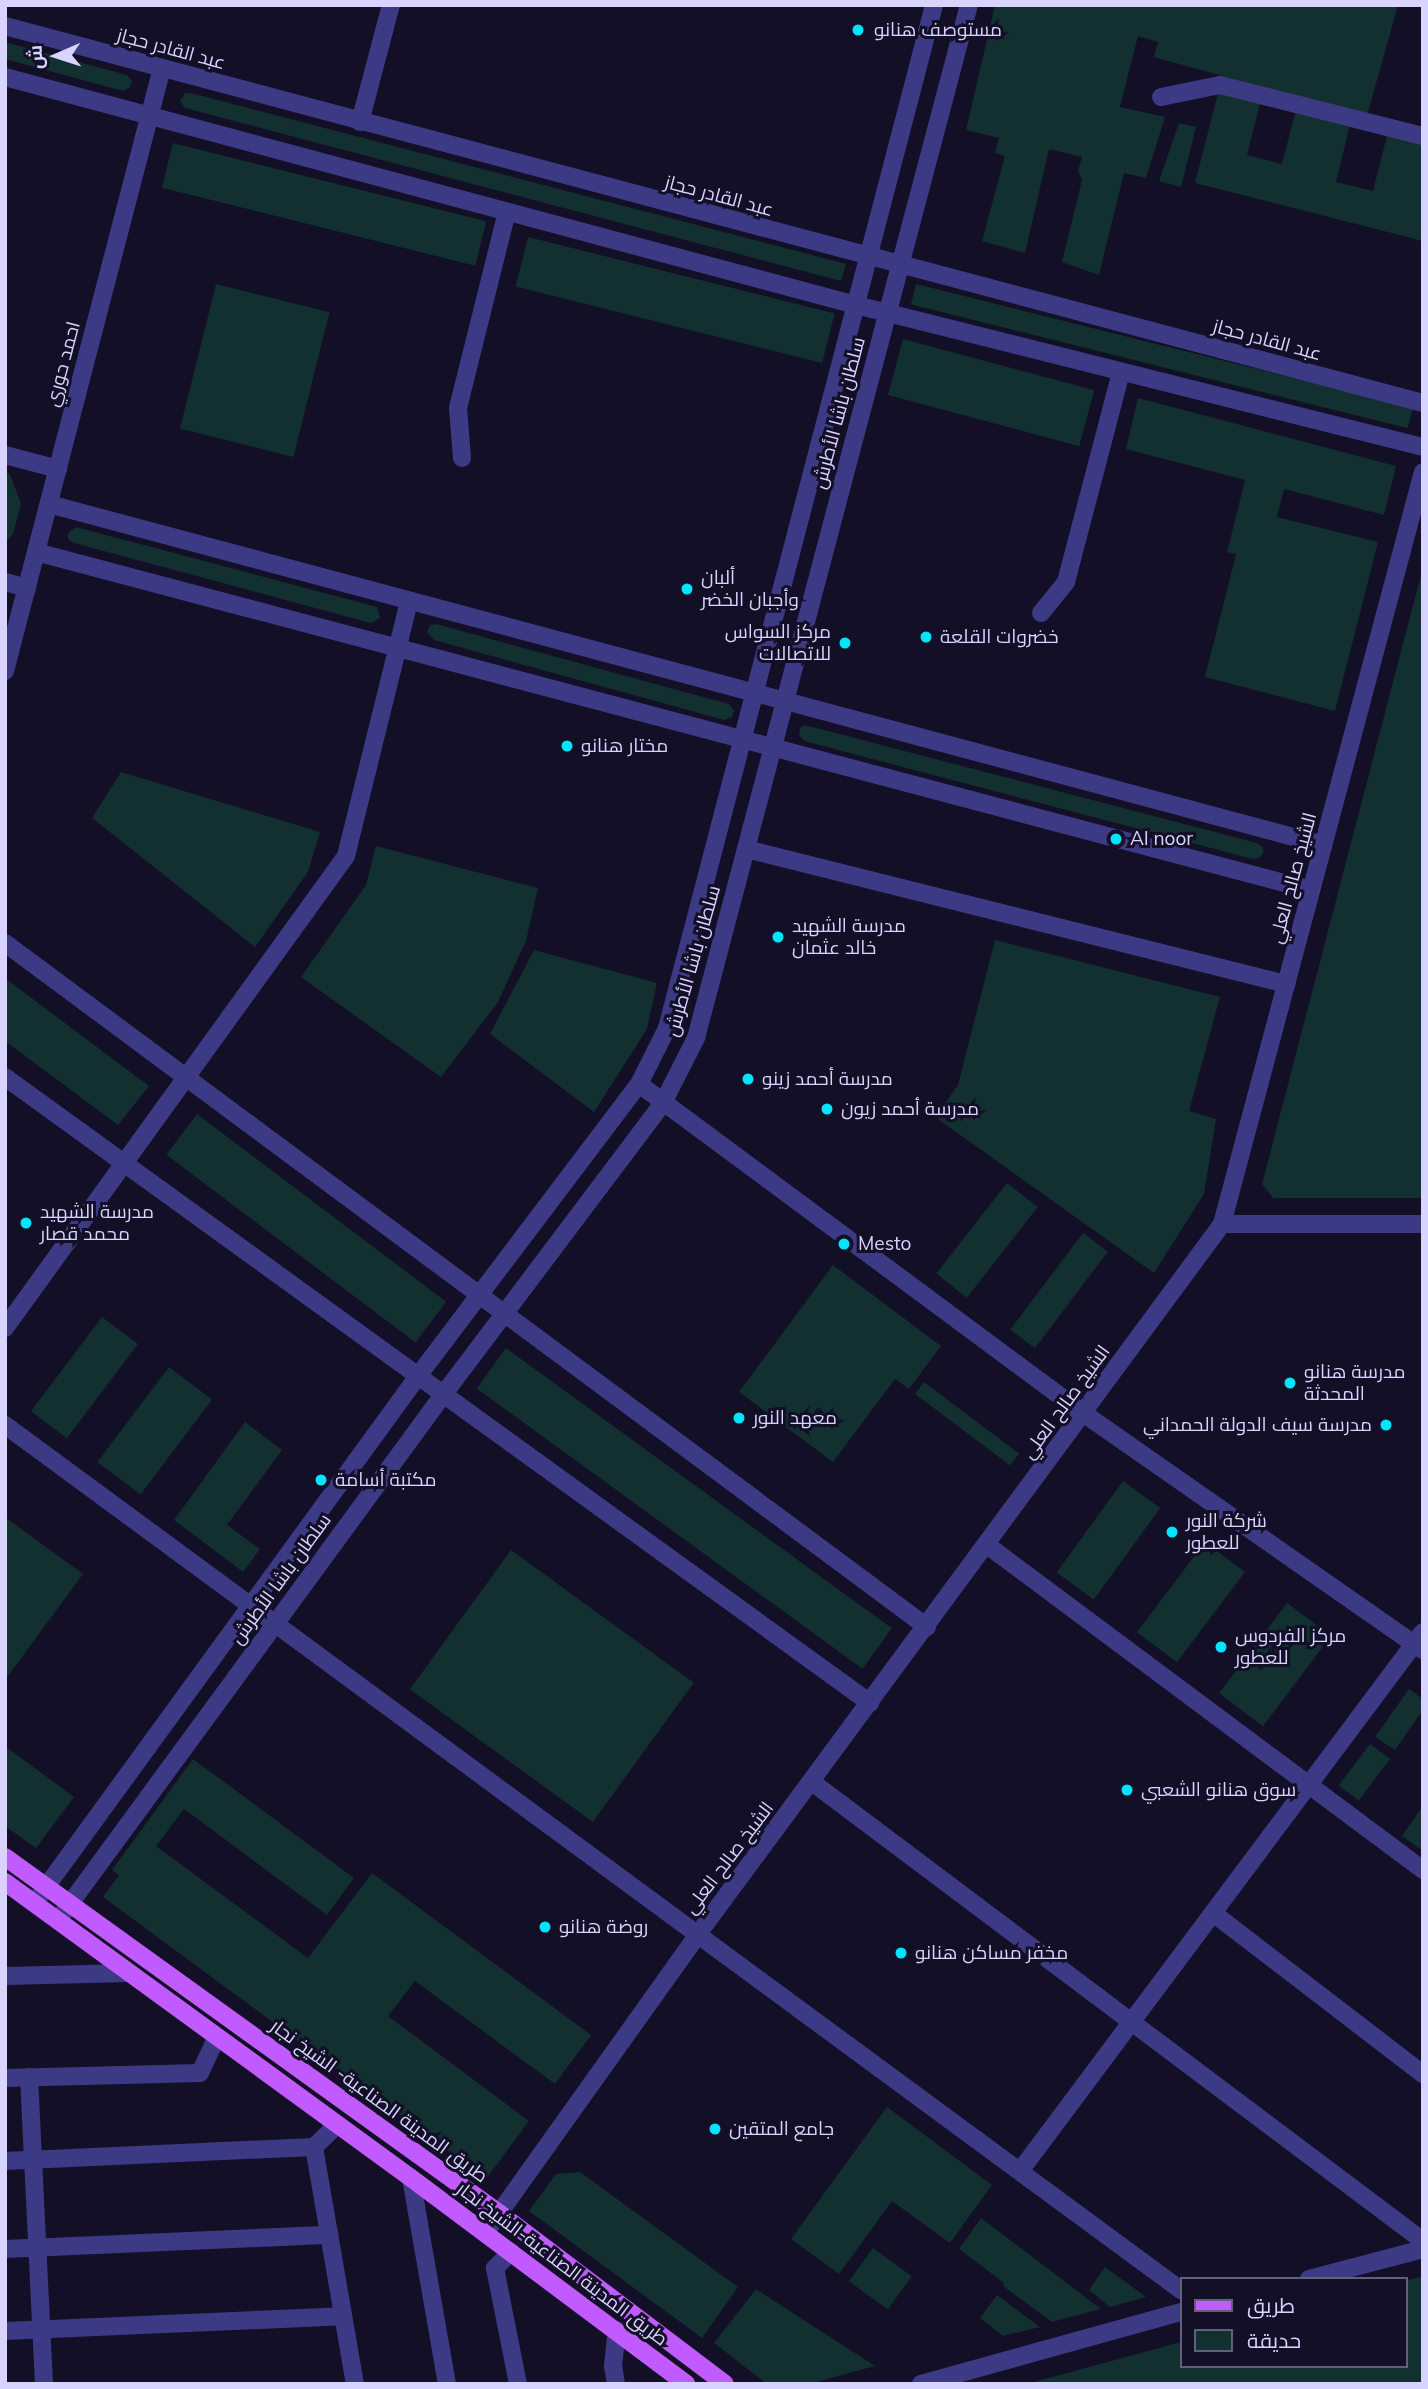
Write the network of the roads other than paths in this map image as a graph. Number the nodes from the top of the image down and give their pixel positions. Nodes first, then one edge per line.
1 (391, 5) edge
2 (934, 5) edge
3 (970, 5) edge
4 (5, 26) edge
5 (162, 68) junction
6 (5, 77) edge
7 (1161, 97) dead end
8 (149, 118) junction
9 (360, 122) junction
10 (1423, 136) edge
11 (507, 212) junction
12 (868, 257) junction
13 (900, 266) junction
14 (856, 305) junction
15 (888, 313) junction
16 (1121, 373) junction
17 (1423, 403) edge
18 (1423, 447) edge
19 (5, 455) edge
20 (462, 458) dead end
21 (58, 469) junction
22 (1423, 472) edge
23 (48, 504) junction
24 (36, 552) junction
25 (5, 582) edge
26 (27, 588) junction
27 (409, 601) junction
28 (1041, 613) dead end
29 (397, 648) junction
30 (5, 671) edge
31 (754, 693) junction
32 (785, 701) junction
33 (742, 739) junction
34 (773, 748) junction
35 (1323, 845) junction
36 (746, 849) junction
37 (1311, 890) junction
38 (5, 943) edge
39 (1286, 984) junction
40 (5, 1077) edge
41 (187, 1078) junction
42 (639, 1084) junction
43 (663, 1102) junction
44 (125, 1166) junction
45 (1222, 1224) junction
46 (1423, 1224) edge
47 (478, 1296) junction
48 (504, 1314) junction
49 (5, 1328) edge
50 (418, 1376) junction
51 (443, 1395) junction
52 (1083, 1413) junction
53 (5, 1425) edge
54 (987, 1545) junction
55 (250, 1605) junction
56 (275, 1623) junction
57 (927, 1627) junction
58 (1420, 1642) edge
59 (870, 1703) junction
60 (811, 1782) junction
61 (1309, 1785) junction
62 (5, 1857) edge
63 (1423, 1870) edge
64 (5, 1882) edge
65 (44, 1885) junction
66 (35, 1902) junction
67 (69, 1904) junction
68 (1213, 1913) junction
69 (58, 1920) junction
70 (698, 1934) junction
71 (129, 1973) junction
72 (5, 1976) edge
73 (1131, 2022) junction
74 (216, 2038) junction
75 (1423, 2074) edge
76 (29, 2077) junction
77 (5, 2078) edge
78 (337, 2125) junction
79 (314, 2147) junction
80 (33, 2160) junction
81 (5, 2161) edge
82 (1020, 2171) junction
83 (411, 2178) junction
84 (499, 2213) junction
85 (485, 2234) junction
86 (330, 2235) junction
87 (1423, 2241) edge
88 (37, 2248) junction
89 (5, 2249) edge
90 (1423, 2249) edge
91 (511, 2252) junction
92 (1317, 2277) edge
93 (1180, 2289) edge
94 (1180, 2312) edge
95 (343, 2316) junction
96 (41, 2329) junction
97 (5, 2330) edge
98 (617, 2330) junction
99 (44, 2384) edge
100 (355, 2384) edge
101 (447, 2384) edge
102 (518, 2384) edge
103 (616, 2384) edge
104 (686, 2384) edge
105 (725, 2384) edge
106 (921, 2384) edge

1 - 9 street
2 - 12 street, سلطان باشا الأطرش
3 - 13 street, سلطان باشا الأطرش
4 - 5 street, عبد القادر حجاز
5 - 8 street, احمد حوري
5 - 9 street, عبد القادر حجاز
6 - 8 street
7 - 10 street
8 - 11 street
8 - 21 street, احمد حوري
9 - 12 street, عبد القادر حجاز
11 - 14 street
11 - 20 street
12 - 13 street, عبد القادر حجاز
12 - 14 street, سلطان باشا الأطرش
13 - 15 street, سلطان باشا الأطرش
13 - 17 street, عبد القادر حجاز
14 - 15 street
14 - 31 street, سلطان باشا الأطرش
15 - 16 street
15 - 32 street, سلطان باشا الأطرش
16 - 18 street
16 - 28 street
19 - 21 street
21 - 23 street, احمد حوري
22 - 35 street, الشيخ صالح العلي
23 - 24 street, احمد حوري
23 - 27 street
24 - 26 street, احمد حوري
24 - 29 street
25 - 26 street
26 - 30 street, احمد حوري
27 - 29 street
27 - 31 street
29 - 33 street
29 - 41 street
31 - 32 street
31 - 33 street, سلطان باشا الأطرش
32 - 34 street, سلطان باشا الأطرش
32 - 35 street
33 - 34 street
33 - 42 street, سلطان باشا الأطرش
34 - 36 street, سلطان باشا الأطرش
34 - 37 street
35 - 37 street, الشيخ صالح العلي
36 - 39 street
36 - 43 street, سلطان باشا الأطرش
37 - 39 street, الشيخ صالح العلي
38 - 41 street
39 - 45 street, الشيخ صالح العلي
40 - 44 street
41 - 44 street
41 - 47 street
42 - 43 street
42 - 47 street, سلطان باشا الأطرش
43 - 48 street, سلطان باشا الأطرش
43 - 52 street
44 - 49 street
44 - 50 street
45 - 46 street
45 - 52 street, الشيخ صالح العلي
47 - 48 street
47 - 50 street, سلطان باشا الأطرش
48 - 51 street, سلطان باشا الأطرش
48 - 57 street
50 - 51 street
50 - 55 street, سلطان باشا الأطرش
51 - 56 street, سلطان باشا الأطرش
51 - 59 street
52 - 54 street, الشيخ صالح العلي
52 - 58 street
53 - 55 street
54 - 57 street, الشيخ صالح العلي
54 - 61 street
55 - 56 street
55 - 65 street, سلطان باشا الأطرش
56 - 67 street, سلطان باشا الأطرش
56 - 70 street
57 - 59 street, الشيخ صالح العلي
58 - 61 street
59 - 60 street, الشيخ صالح العلي
60 - 70 street, الشيخ صالح العلي
60 - 73 street
61 - 63 street
61 - 68 street
62 - 65 main road, طريق المدينة الصناعية- الشيخ نجار
64 - 66 main road, طريق المدينة الصناعية-الشيخ نجار
65 - 66 street, سلطان باشا الأطرش
65 - 67 main road, طريق المدينة الصناعية- الشيخ نجار
66 - 69 main road, طريق المدينة الصناعية-الشيخ نجار
67 - 69 street, سلطان باشا الأطرش
67 - 84 main road, طريق المدينة الصناعية- الشيخ نجار
68 - 73 street
68 - 75 street
69 - 71 main road, طريق المدينة الصناعية-الشيخ نجار
70 - 82 street
70 - 84 street, الشيخ صالح العلي
71 - 72 street
71 - 74 main road, طريق المدينة الصناعية-الشيخ نجار
73 - 82 street
73 - 87 street
74 - 76 street
74 - 78 main road, طريق المدينة الصناعية-الشيخ نجار
76 - 77 street
76 - 80 street
78 - 79 street
78 - 83 main road, طريق المدينة الصناعية-الشيخ نجار
79 - 80 street
79 - 86 street
80 - 81 street
80 - 88 street
82 - 93 street
83 - 85 main road, طريق المدينة الصناعية-الشيخ نجار
83 - 101 street
84 - 85 street, الشيخ صالح العلي
84 - 105 main road, طريق المدينة الصناعية- الشيخ نجار
85 - 91 main road, طريق المدينة الصناعية-الشيخ نجار
86 - 88 street
86 - 95 street
88 - 89 street
88 - 96 street
90 - 92 street
91 - 98 main road, طريق المدينة الصناعية-الشيخ نجار
91 - 102 street
94 - 106 street
95 - 96 street
95 - 100 street
96 - 97 street
96 - 99 street
98 - 103 street
98 - 104 main road, طريق المدينة الصناعية-الشيخ نجار

